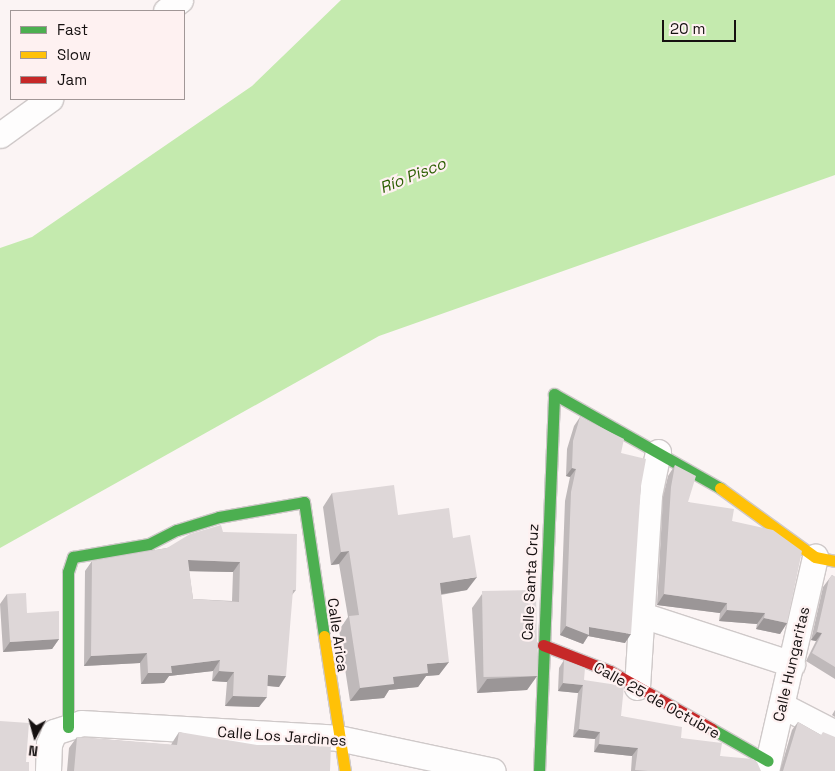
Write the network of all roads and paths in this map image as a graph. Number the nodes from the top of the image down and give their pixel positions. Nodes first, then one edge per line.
1 (180, 0) edge
2 (167, 10) edge
3 (49, 100) edge
4 (0, 135) edge
5 (658, 452) junction
6 (825, 559) edge
7 (642, 615) junction
8 (543, 645) junction
9 (792, 664) junction
10 (638, 687) junction
11 (782, 706) junction
12 (68, 727) junction
13 (835, 733) edge
14 (338, 738) junction
15 (767, 766) edge
16 (48, 771) edge
17 (344, 771) edge
18 (493, 771) edge
19 (540, 771) edge

1 - 2 street
3 - 4 street
5 - 6 street
5 - 7 street
5 - 8 street, Calle Santa Cruz
6 - 9 street, Calle Hungaritas
7 - 9 street
7 - 10 street
8 - 10 street, Calle 25 de Octubre
8 - 19 street, Calle Santa Cruz
9 - 11 street, Calle Hungaritas
10 - 15 street, Calle 25 de Octubre
11 - 13 street
11 - 15 street, Calle Hungaritas
12 - 14 street, Calle Los Jardines
12 - 14 street, Calle Arica
12 - 16 street
14 - 17 street, Calle Arica
14 - 18 street, Calle Los Jardines

